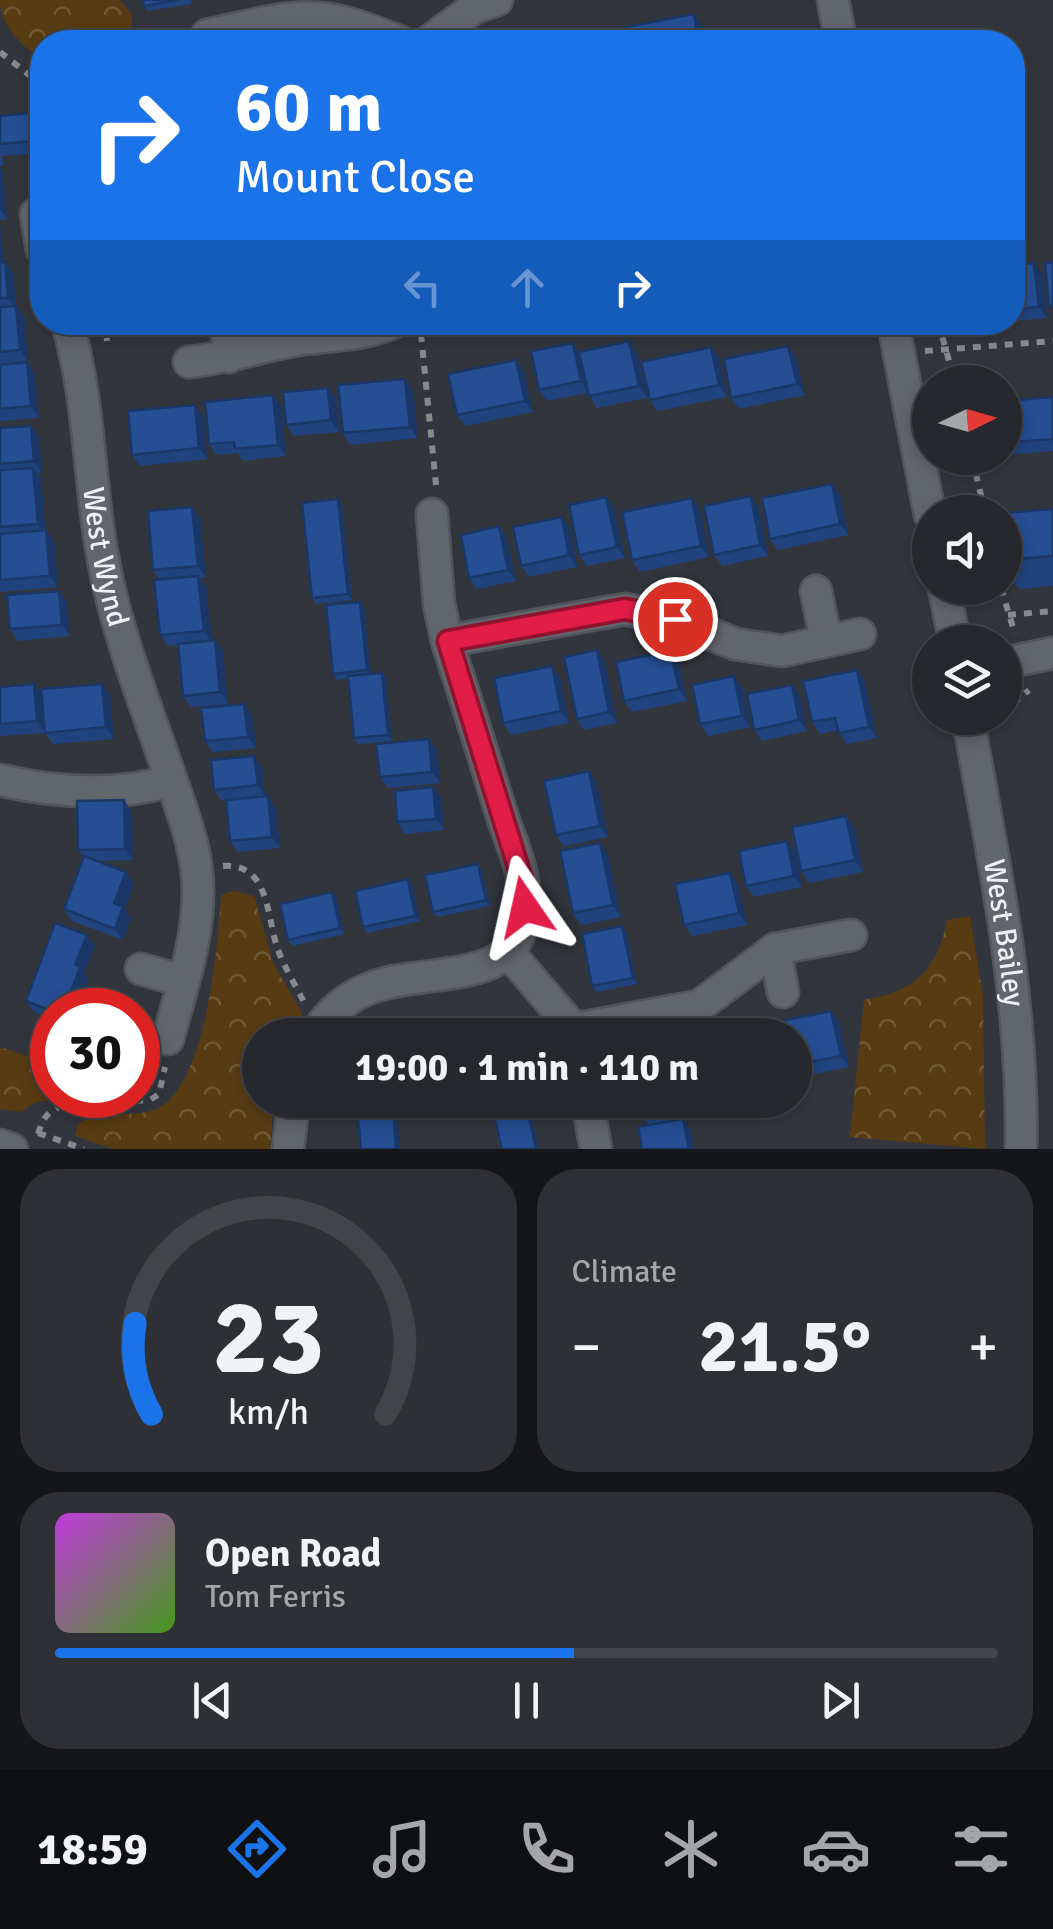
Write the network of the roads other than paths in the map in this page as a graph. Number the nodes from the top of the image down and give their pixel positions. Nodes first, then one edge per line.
1 (497, 0) edge
2 (833, 0) edge
3 (291, 10) edge
4 (225, 30) edge
5 (371, 30) edge
6 (444, 30) edge
7 (839, 30) edge
8 (71, 335) edge
9 (227, 335) edge
10 (349, 335) edge
11 (896, 335) edge
12 (229, 358) junction
13 (189, 362) dead end
14 (926, 495) edge
15 (432, 514) road end
16 (816, 590) dead end
17 (860, 634) dead end
18 (448, 641) junction
19 (826, 642) junction
20 (1053, 653) edge
21 (1022, 660) edge
22 (971, 735) edge
23 (0, 780) edge
24 (171, 781) junction
25 (851, 936) dead end
26 (775, 949) junction
27 (508, 951) junction
28 (140, 969) dead end
29 (184, 981) junction
30 (783, 992) dead end
31 (331, 1018) edge
32 (563, 1018) edge
33 (642, 1018) edge
34 (168, 1039) road end
35 (292, 1118) edge
36 (590, 1118) edge
37 (25, 1141) edge
38 (0, 1145) edge
39 (288, 1149) edge
40 (596, 1149) edge
41 (1021, 1149) edge

1 - 6 street
2 - 7 street
3 - 4 street
3 - 5 street
8 - 24 street, West Wynd
9 - 12 street
10 - 12 street
11 - 14 street
12 - 13 street
15 - 18 street
16 - 19 street
17 - 19 street
18 - 19 street
18 - 27 street
20 - 21 street
22 - 41 street, West Bailey
23 - 24 street
24 - 29 street, West Wynd
25 - 26 street
26 - 30 street
26 - 33 street
27 - 31 street
27 - 32 street
28 - 29 street
29 - 34 street, West Wynd
35 - 39 street
36 - 40 street
37 - 38 street

